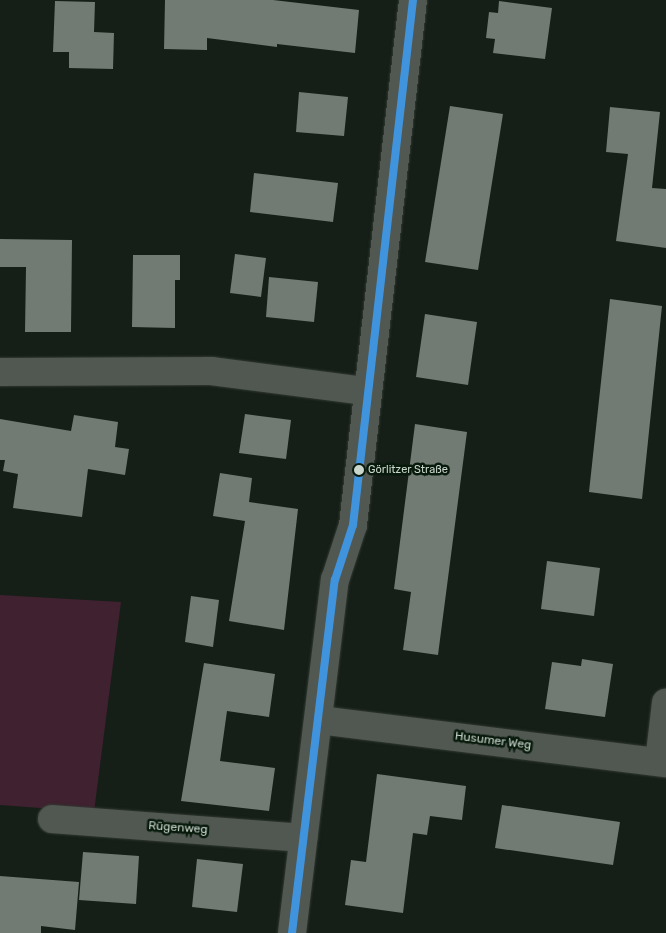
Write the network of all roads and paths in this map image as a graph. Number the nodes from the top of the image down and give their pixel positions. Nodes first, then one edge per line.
1 (413, 0) edge
2 (0, 372) edge
3 (366, 391) junction
4 (666, 702) edge
5 (320, 720) junction
6 (663, 762) edge
7 (52, 818) dead end
8 (304, 838) junction
9 (292, 933) edge

1 - 3 street
2 - 3 street
3 - 5 street
4 - 6 street
5 - 6 street, Husumer Weg
5 - 8 street
7 - 8 street, Rügenweg
8 - 9 street

